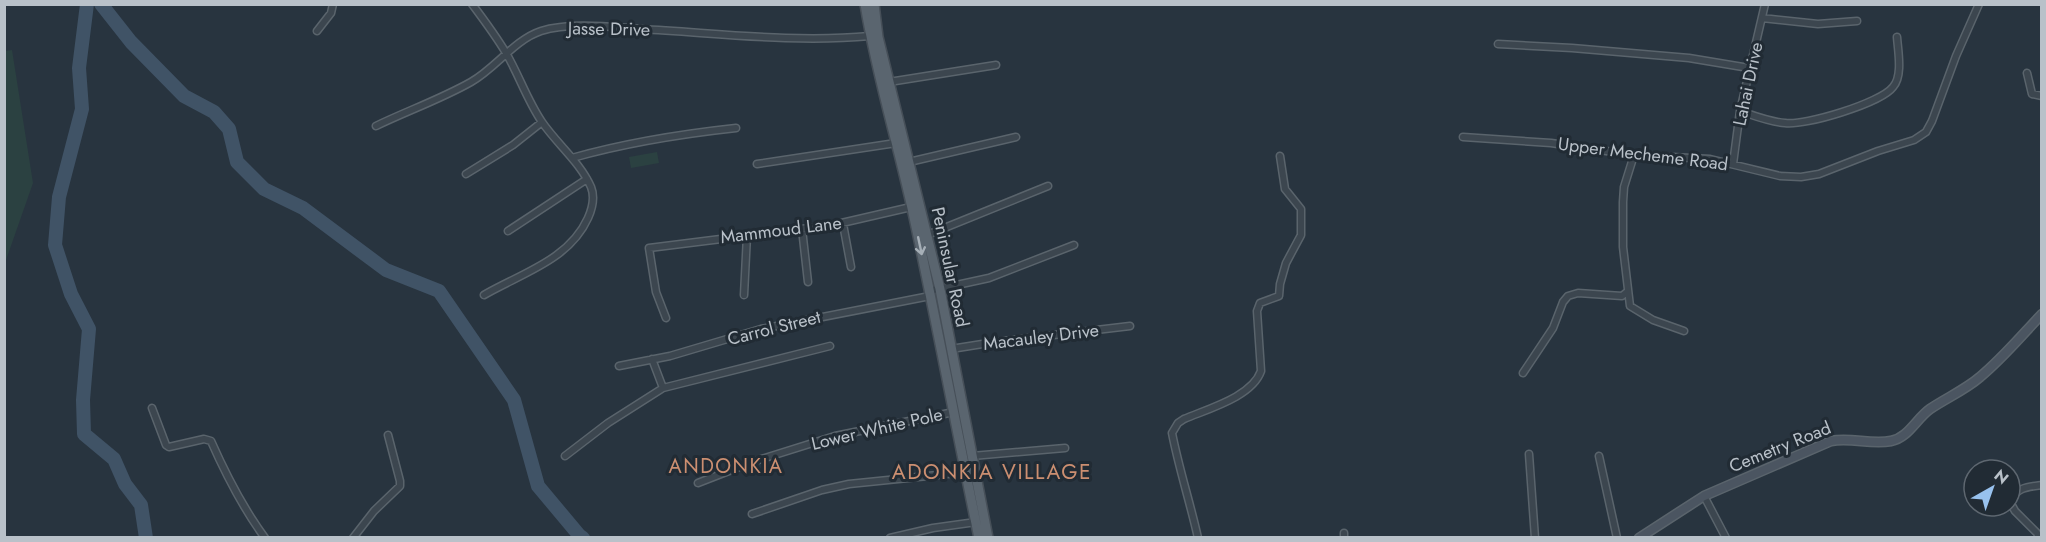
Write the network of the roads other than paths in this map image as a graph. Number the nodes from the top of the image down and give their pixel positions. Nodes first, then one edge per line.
1 (333, 4) edge
2 (472, 4) edge
3 (865, 4) edge
4 (874, 4) edge
5 (1765, 4) edge
6 (1979, 4) edge
7 (1762, 18) junction
8 (1857, 21) dead end
9 (317, 32) dead end
10 (870, 36) junction
11 (1897, 37) dead end
12 (1498, 44) dead end
13 (507, 54) junction
14 (996, 65) dead end
15 (1749, 68) junction
16 (2027, 73) dead end
17 (890, 82) junction
18 (2042, 96) edge
19 (1740, 111) junction
20 (542, 122) junction
21 (376, 126) dead end
22 (736, 128) dead end
23 (1016, 137) dead end
24 (1463, 137) dead end
25 (896, 144) junction
26 (1634, 155) junction
27 (1280, 156) dead end
28 (572, 158) junction
29 (909, 162) junction
30 (757, 164) dead end
31 (1734, 164) junction
32 (466, 174) dead end
33 (587, 180) junction
34 (1048, 186) dead end
35 (911, 207) junction
36 (843, 224) junction
37 (802, 229) junction
38 (508, 231) dead end
39 (747, 235) junction
40 (927, 235) junction
41 (1074, 245) dead end
42 (851, 267) dead end
43 (808, 282) dead end
44 (940, 289) junction
45 (1627, 292) junction
46 (930, 294) junction
47 (484, 295) dead end
48 (744, 295) dead end
49 (2042, 314) edge
50 (666, 318) dead end
51 (1130, 326) dead end
52 (1684, 330) dead end
53 (830, 346) dead end
54 (951, 349) junction
55 (652, 359) junction
56 (619, 366) dead end
57 (1523, 373) dead end
58 (663, 388) junction
59 (152, 408) dead end
60 (954, 412) junction
61 (388, 435) dead end
62 (1065, 448) dead end
63 (1529, 454) dead end
64 (565, 456) dead end
65 (972, 456) junction
66 (1599, 456) dead end
67 (967, 472) junction
68 (698, 483) dead end
69 (2042, 485) edge
70 (2022, 488) edge
71 (1704, 496) junction
72 (752, 514) dead end
73 (2022, 518) edge
74 (976, 522) junction
75 (265, 537) edge
76 (353, 537) edge
77 (890, 537) edge
78 (979, 537) edge
79 (988, 537) edge
80 (1198, 537) edge
81 (1535, 537) edge
82 (1617, 537) edge
83 (1639, 537) edge
84 (1726, 537) edge
85 (2038, 537) edge

1 - 9 street
2 - 13 street
3 - 10 main road, Peninsular Road
4 - 17 main road, Peninsular Road
5 - 7 street, Lahai Drive
6 - 31 street, Upper Mecheme Road
7 - 8 street
7 - 15 street, Lahai Drive
10 - 13 street, Jasse Drive
10 - 25 main road, Peninsular Road
11 - 19 street
12 - 15 street
13 - 20 street
13 - 21 street, Jasse Drive
14 - 17 street
15 - 19 street, Lahai Drive
16 - 18 street
17 - 29 main road, Peninsular Road
19 - 31 street, Lahai Drive
20 - 28 street
20 - 32 street
22 - 28 street
23 - 29 street
24 - 26 street, Upper Mecheme Road
25 - 30 street
25 - 35 main road, Peninsular Road
26 - 31 street, Upper Mecheme Road
26 - 45 street
27 - 80 street
28 - 33 street
29 - 40 main road, Peninsular Road
33 - 38 street
33 - 47 street
34 - 40 street
35 - 36 street, Mammoud Lane
35 -> 46 main road, Peninsular Road
36 - 37 street, Mammoud Lane
36 - 42 street
37 - 39 street, Mammoud Lane
37 - 43 street
39 - 48 street
39 - 50 street, Mammoud Lane
40 - 44 main road, Peninsular Road
41 - 44 street, Carrol Street
44 - 46 street, Carrol Street
44 - 54 main road, Peninsular Road
45 - 52 street
45 - 57 street
46 - 55 street, Carrol Street
46 - 60 main road, Peninsular Road
49 - 71 street, Cemetry Road
51 - 54 street, Macauley Drive
53 - 58 street
54 - 65 main road, Peninsular Road
55 - 56 street, Carrol Street
55 - 58 street
58 - 64 street
59 - 75 street
60 - 67 main road, Peninsular Road
60 - 68 street, Lower White Pole
61 - 76 street
62 - 65 street
63 - 81 street
65 - 79 main road, Peninsular Road
66 - 82 street
67 - 72 street
67 - 74 main road, Peninsular Road
69 - 70 street
71 - 83 street, Cemetry Road
71 - 84 street
73 - 85 street
74 - 77 street
74 - 78 main road, Peninsular Road

